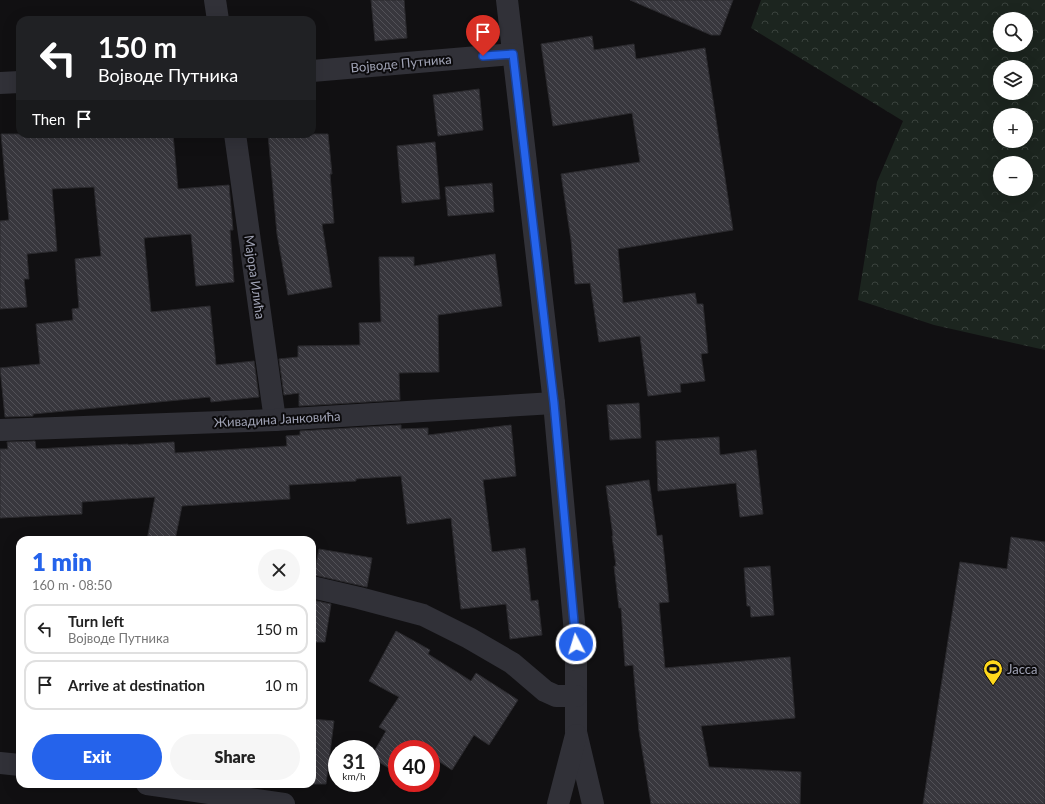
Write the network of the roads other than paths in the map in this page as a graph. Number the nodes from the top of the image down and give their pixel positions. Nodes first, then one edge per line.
1 (215, 0) edge
2 (507, 0) edge
3 (217, 16) edge
4 (513, 54) junction
5 (316, 71) edge
6 (16, 82) edge
7 (0, 83) edge
8 (236, 138) edge
9 (554, 403) junction
10 (275, 420) junction
11 (0, 430) edge
12 (316, 588) edge
13 (576, 696) junction
14 (576, 732) junction
15 (0, 762) edge
16 (16, 764) edge
17 (174, 788) edge
18 (284, 804) edge
19 (558, 804) edge
20 (593, 804) edge

1 - 3 street
2 - 4 street
4 - 5 street, Војводе Путника
4 - 9 street
6 - 7 street
8 - 10 street, Мајора Илића
9 - 10 street, Живадина Јанковића
9 - 13 street
10 - 11 street, Живадина Јанковића
12 - 13 street
13 - 14 street
14 - 19 street
14 - 20 street
15 - 16 street
17 - 18 street

